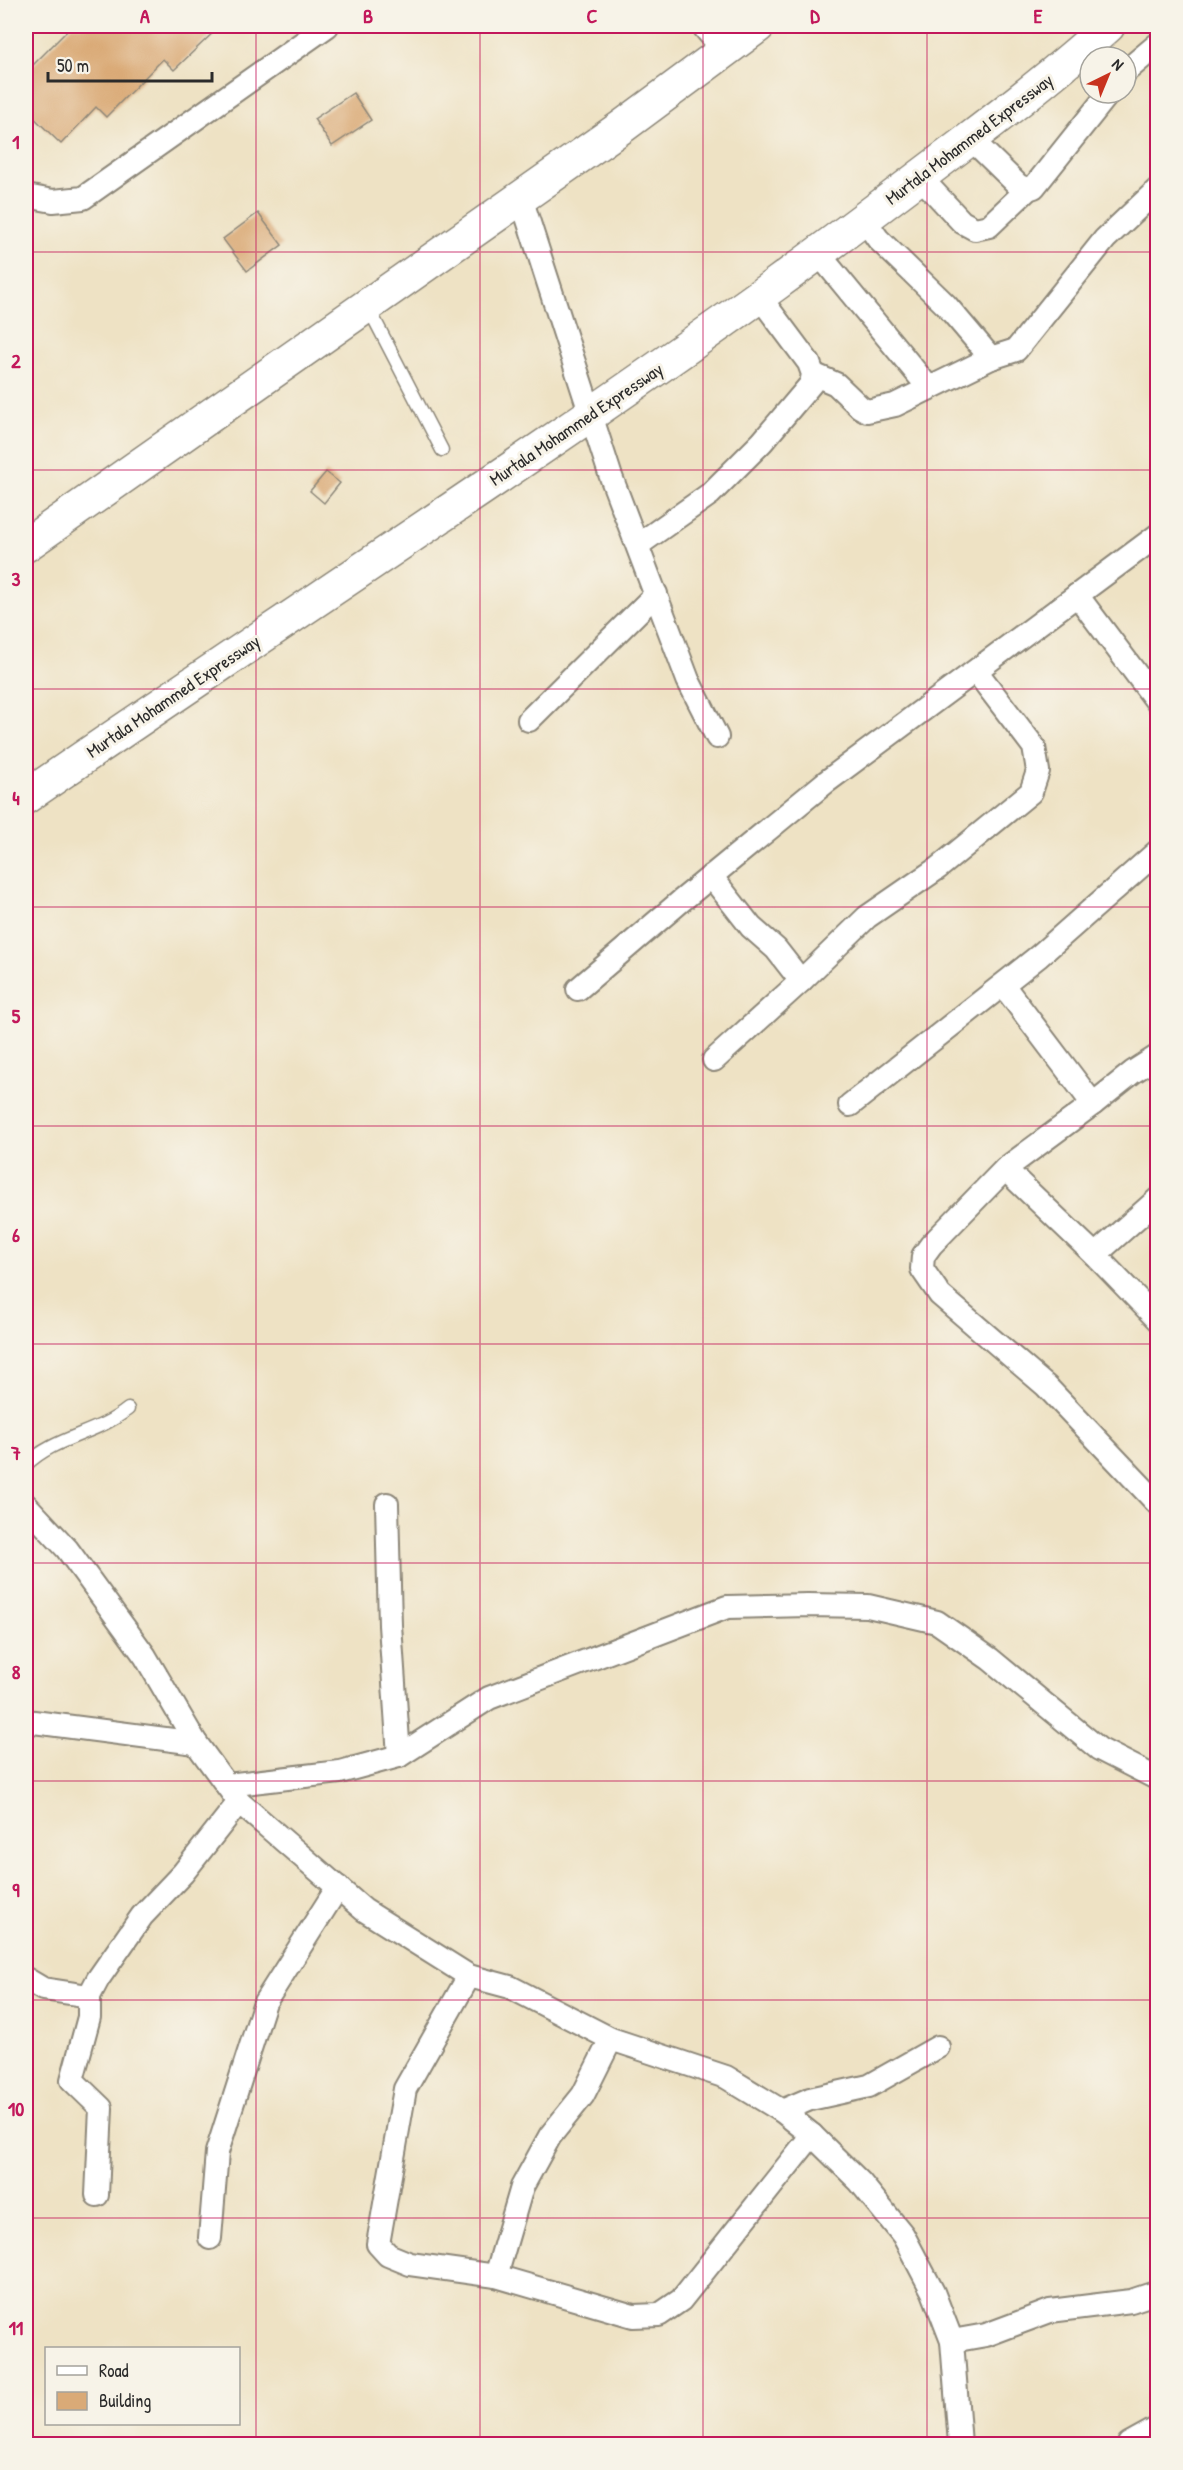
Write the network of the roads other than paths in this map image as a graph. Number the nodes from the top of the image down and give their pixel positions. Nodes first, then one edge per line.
1 (327, 26) edge
2 (703, 26) edge
3 (758, 26) edge
4 (1108, 26) edge
5 (1158, 45) edge
6 (724, 51) junction
7 (1138, 61) edge
8 (1099, 105) edge
9 (970, 138) junction
10 (920, 177) junction
11 (1028, 189) junction
12 (1158, 189) edge
13 (26, 196) edge
14 (521, 198) junction
15 (864, 219) junction
16 (818, 253) junction
17 (759, 296) junction
18 (368, 306) junction
19 (992, 358) junction
20 (813, 374) junction
21 (929, 388) junction
22 (590, 415) junction
23 (442, 450) dead end
24 (1158, 535) edge
25 (26, 545) edge
26 (638, 545) junction
27 (656, 594) junction
28 (1077, 595) junction
29 (976, 671) junction
30 (1158, 703) edge
31 (529, 720) dead end
32 (717, 736) dead end
33 (26, 797) edge
34 (1158, 851) edge
35 (711, 876) junction
36 (801, 981) junction
37 (1003, 985) junction
38 (579, 989) dead end
39 (1158, 1056) edge
40 (714, 1060) dead end
41 (1094, 1104) junction
42 (850, 1105) dead end
43 (1005, 1169) junction
44 (1158, 1199) edge
45 (1095, 1255) junction
46 (1158, 1320) edge
47 (128, 1409) dead end
48 (26, 1465) edge
49 (387, 1504) dead end
50 (1158, 1504) edge
51 (26, 1505) edge
52 (26, 1721) edge
53 (196, 1743) junction
54 (399, 1756) junction
55 (1158, 1779) edge
56 (233, 1794) junction
57 (338, 1887) junction
58 (469, 1976) junction
59 (26, 1979) edge
60 (90, 1996) junction
61 (611, 2039) junction
62 (938, 2047) dead end
63 (782, 2111) junction
64 (812, 2135) junction
65 (97, 2195) dead end
66 (210, 2238) dead end
67 (496, 2276) junction
68 (1158, 2292) edge
69 (952, 2341) junction
70 (1158, 2428) edge
71 (960, 2445) edge
72 (1130, 2445) edge

1 - 13 street
2 - 6 street
3 - 6 main road
4 - 9 main road, Murtala Mohammed Expressway
5 - 7 street
6 - 14 main road
8 - 11 street
9 - 10 main road, Murtala Mohammed Expressway
9 - 11 street
10 - 11 street
10 - 15 main road, Murtala Mohammed Expressway
12 - 19 street
14 - 18 main road
14 - 22 street
15 - 16 main road, Murtala Mohammed Expressway
15 - 19 street
16 - 17 main road, Murtala Mohammed Expressway
16 - 21 street
17 - 20 street
17 - 22 main road, Murtala Mohammed Expressway
18 - 23 lane
18 - 25 main road
19 - 21 street
20 - 21 street
20 - 26 street
22 - 26 street
22 - 33 main road, Murtala Mohammed Expressway
24 - 28 street
26 - 27 street
27 - 31 street
27 - 32 street
28 - 29 street
28 - 30 street
29 - 35 street
29 - 36 street
34 - 37 street
35 - 36 street
35 - 38 street
36 - 40 street
37 - 41 street
37 - 42 street
39 - 41 street
41 - 43 street
43 - 45 street
43 - 50 street
44 - 45 street
45 - 46 street
47 - 48 lane
49 - 54 street
51 - 53 street
52 - 53 street
53 - 56 street
54 - 55 street
54 - 56 street
56 - 57 street
56 - 60 street
57 - 58 street
57 - 66 street
58 - 61 street
58 - 67 street
59 - 60 street
60 - 65 street
61 - 63 street
61 - 67 street
62 - 63 street
63 - 64 street
64 - 67 street
64 - 69 street
68 - 69 street
69 - 71 street
70 - 72 street

